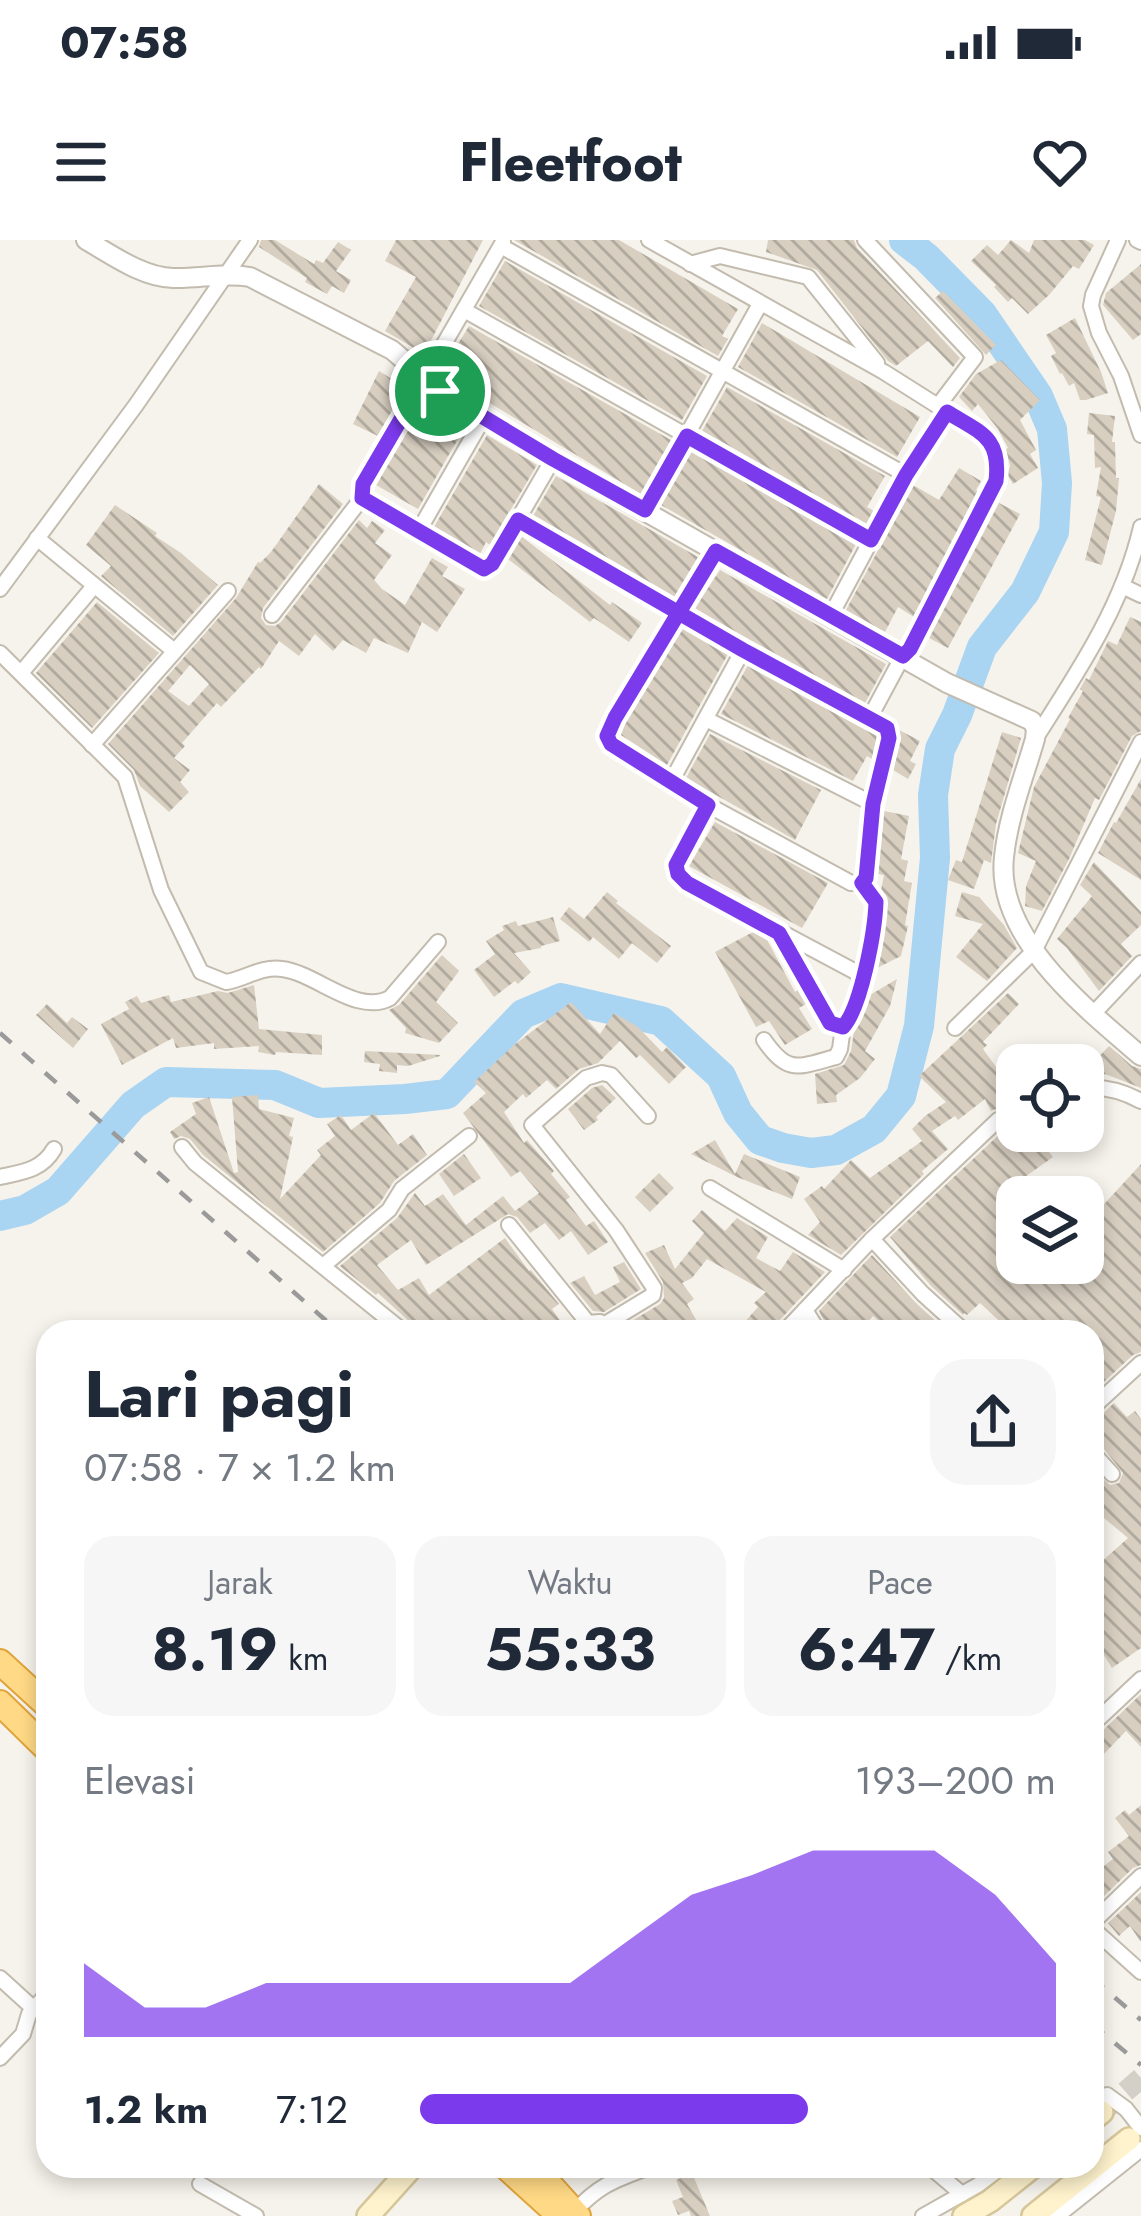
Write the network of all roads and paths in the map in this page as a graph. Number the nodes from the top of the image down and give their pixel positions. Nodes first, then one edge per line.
1 (86, 240) edge
2 (250, 240) edge
3 (649, 240) edge
4 (865, 240) edge
5 (1118, 240) edge
6 (503, 243) edge
7 (690, 264) junction
8 (227, 274) junction
9 (760, 304) junction
10 (464, 310) junction
11 (723, 372) junction
12 (884, 372) junction
13 (425, 378) junction
14 (943, 409) junction
15 (484, 417) junction
16 (1140, 427) edge
17 (687, 436) junction
18 (553, 459) junction
19 (906, 475) junction
20 (362, 498) junction
21 (645, 510) junction
22 (518, 520) junction
23 (1141, 527) edge
24 (418, 532) junction
25 (38, 538) junction
26 (871, 540) junction
27 (716, 551) junction
28 (94, 586) junction
29 (1122, 586) junction
30 (0, 589) edge
31 (228, 591) dead end
32 (1141, 595) edge
33 (678, 610) junction
34 (272, 615) dead end
35 (831, 615) junction
36 (173, 650) junction
37 (743, 650) junction
38 (0, 652) edge
39 (903, 656) junction
40 (21, 673) junction
41 (706, 719) junction
42 (869, 719) junction
43 (1035, 740) junction
44 (1141, 742) edge
45 (92, 745) junction
46 (671, 782) junction
47 (873, 804) junction
48 (708, 805) junction
49 (862, 883) junction
50 (779, 933) junction
51 (438, 942) dead end
52 (1034, 951) junction
53 (1141, 963) edge
54 (861, 982) junction
55 (1093, 1014) junction
56 (843, 1027) junction
57 (955, 1028) dead end
58 (764, 1040) dead end
59 (1141, 1056) edge
60 (1104, 1088) edge
61 (1141, 1101) edge
62 (648, 1116) dead end
63 (996, 1122) edge
64 (469, 1136) dead end
65 (182, 1148) dead end
66 (54, 1149) dead end
67 (0, 1177) edge
68 (710, 1188) dead end
69 (509, 1226) dead end
70 (872, 1239) junction
71 (322, 1266) junction
72 (844, 1270) junction
73 (805, 1310) junction
74 (389, 1320) edge
75 (586, 1320) edge
76 (617, 1320) edge
77 (795, 1320) edge
78 (811, 1320) edge
79 (951, 1320) edge
80 (1141, 1363) edge
81 (1104, 1397) edge
82 (1104, 1465) edge
83 (1112, 1474) dead end
84 (0, 1662) edge
85 (1141, 1678) edge
86 (36, 1695) edge
87 (0, 1703) edge
88 (1104, 1713) edge
89 (36, 1738) edge
90 (1141, 1876) edge
91 (1104, 1913) edge
92 (1104, 1937) edge
93 (1141, 1972) edge
94 (0, 1978) edge
95 (36, 2005) edge
96 (33, 2008) junction
97 (0, 2058) edge
98 (1104, 2099) edge
99 (1137, 2138) edge
100 (1104, 2163) edge
101 (1104, 2170) edge
102 (401, 2178) edge
103 (520, 2178) edge
104 (542, 2178) edge
105 (620, 2178) edge
106 (939, 2178) edge
107 (988, 2178) edge
108 (1019, 2178) edge
109 (1084, 2178) edge
110 (1096, 2178) edge
111 (200, 2184) dead end
112 (963, 2205) edge
113 (560, 2213) edge
114 (256, 2216) edge
115 (368, 2216) edge
116 (923, 2216) edge
117 (1033, 2216) edge
118 (1057, 2216) edge

1 - 8 street
2 - 8 street
3 - 7 street
4 - 14 street
5 - 16 street
6 - 10 street
6 - 11 street
7 - 9 street
7 - 12 street
8 - 13 street
8 - 25 street
9 - 11 street
9 - 12 street
10 - 13 street
10 - 17 street
11 - 17 street
11 - 19 street
12 - 14 street
13 - 15 street
13 - 20 street
14 - 19 street
14 - 39 street
15 - 18 street
15 - 24 street
17 - 21 street
17 - 26 street
18 - 21 street
18 - 22 street
19 - 26 street
20 - 24 street
20 - 34 street
21 - 27 street
22 - 24 street
22 - 33 street
23 - 29 street
25 - 28 street
25 - 30 street
26 - 35 street
27 - 33 street
27 - 35 street
28 - 36 street
28 - 40 street
29 - 32 street
29 - 43 street
31 - 36 street
33 - 37 street
33 - 46 street
35 - 39 street
36 - 45 street
37 - 41 street
37 - 42 street
38 - 40 street
39 - 42 street
39 - 43 street
40 - 45 street
41 - 46 street
41 - 47 street
42 - 47 street
43 - 52 street
44 - 52 street
45 - 51 street
46 - 48 street
47 - 49 street
48 - 49 street
48 - 50 street
49 - 54 street
50 - 54 street
50 - 56 street
52 - 55 street
52 - 57 street
53 - 55 street
54 - 56 street
55 - 59 street
56 - 58 street
60 - 61 street
62 - 76 street
63 - 70 street
64 - 71 street
65 - 71 street
66 - 67 street
68 - 72 street
69 - 75 street
70 - 72 street
70 - 79 street
71 - 74 street
72 - 73 street
73 - 77 street
73 - 78 street
80 - 81 street
82 - 83 street
84 - 86 highway
85 - 88 street
87 - 89 highway
90 - 91 street
92 - 93 street
94 - 96 street
95 - 96 street
96 - 97 street
98 - 99 street
99 - 100 main road
99 - 101 street
102 - 115 main road
103 - 113 highway
104 - 113 highway
105 - 113 street
106 - 112 street
107 - 112 street
108 - 112 main road
109 - 117 main road
110 - 118 street
111 - 114 street
112 - 116 street

